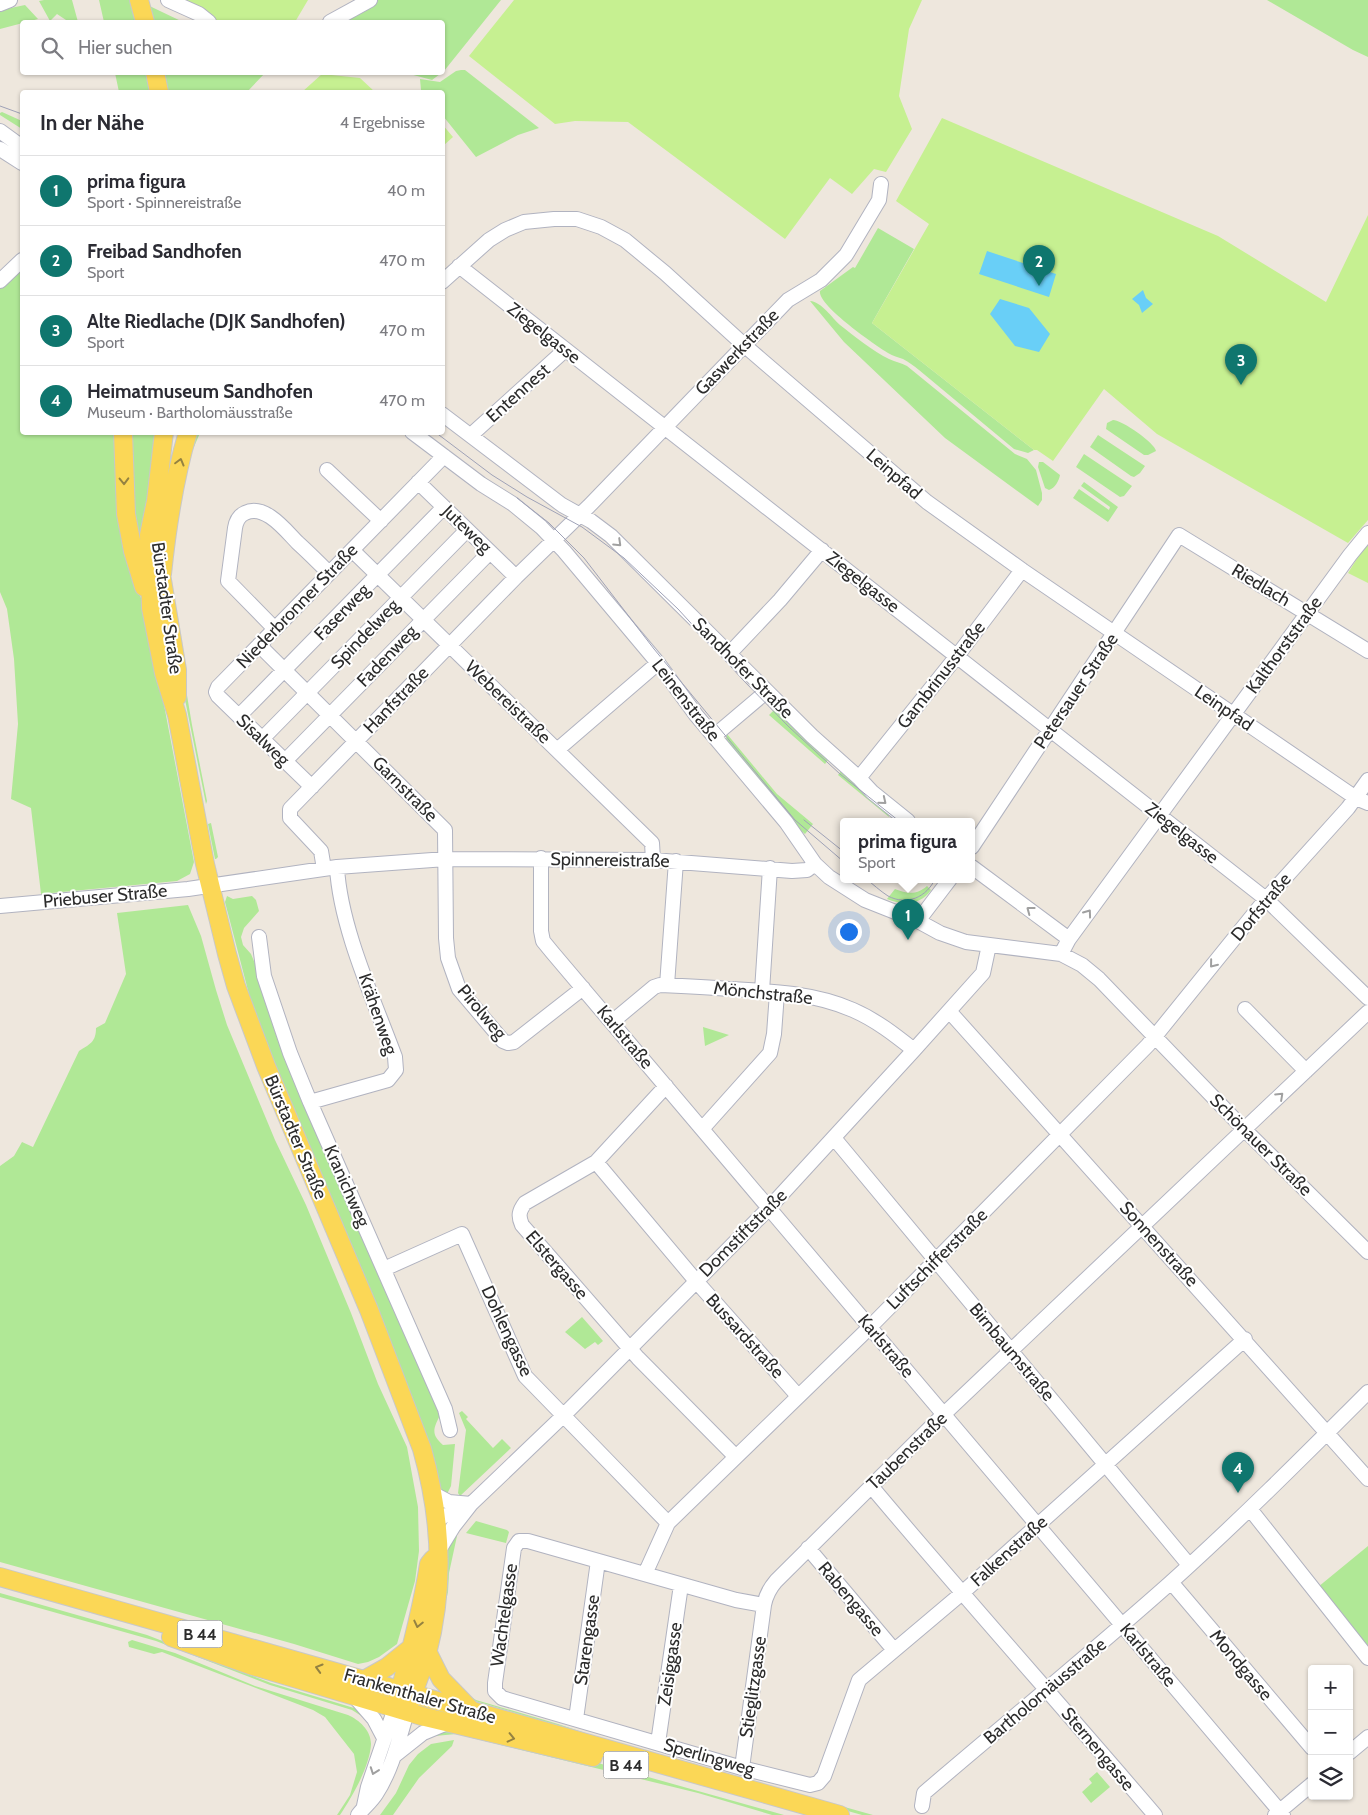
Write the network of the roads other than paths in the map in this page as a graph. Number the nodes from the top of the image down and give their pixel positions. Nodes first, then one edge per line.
1 (10, 0) edge
2 (139, 0) edge
3 (168, 0) edge
4 (370, 0) edge
5 (0, 4) edge
6 (144, 20) edge
7 (206, 20) edge
8 (334, 20) edge
9 (156, 75) edge
10 (159, 90) edge
11 (0, 131) edge
12 (20, 146) edge
13 (0, 149) edge
14 (20, 162) edge
15 (881, 184) dead end
16 (20, 262) edge
17 (459, 266) junction
18 (445, 279) edge
19 (0, 281) edge
20 (744, 345) junction
21 (565, 350) junction
22 (445, 416) edge
23 (665, 427) junction
24 (123, 435) edge
25 (164, 435) edge
26 (187, 435) edge
27 (416, 435) edge
28 (471, 435) junction
29 (444, 456) junction
30 (328, 470) dead end
31 (418, 482) junction
32 (156, 501) junction
33 (444, 507) junction
34 (579, 515) junction
35 (380, 521) junction
36 (467, 530) junction
37 (1368, 533) edge
38 (1179, 534) joint
39 (553, 540) junction
40 (352, 550) junction
41 (822, 550) junction
42 (490, 552) junction
43 (1022, 570) junction
44 (329, 573) junction
45 (378, 575) junction
46 (516, 577) junction
47 (161, 579) junction
48 (401, 598) junction
49 (151, 608) junction
50 (1308, 613) junction
51 (423, 620) junction
52 (275, 629) junction
53 (1115, 633) junction
54 (259, 645) junction
55 (449, 645) junction
56 (1368, 651) edge
57 (729, 654) junction
58 (957, 656) junction
59 (658, 663) junction
60 (284, 670) junction
61 (216, 692) joint
62 (766, 692) junction
63 (307, 693) junction
64 (177, 715) junction
65 (330, 715) junction
66 (1233, 715) junction
67 (239, 716) junction
68 (1050, 730) junction
69 (714, 736) junction
70 (262, 739) junction
71 (356, 741) junction
72 (557, 750) junction
73 (285, 761) junction
74 (859, 778) junction
75 (1368, 780) edge
76 (312, 787) junction
77 (1362, 800) edge
78 (1160, 816) junction
79 (904, 818) edge
80 (975, 842) edge
81 (446, 858) junction
82 (541, 858) junction
83 (653, 860) junction
84 (676, 861) junction
85 (815, 864) junction
86 (331, 868) junction
87 (770, 868) junction
88 (975, 869) edge
89 (947, 883) edge
90 (210, 886) junction
91 (1266, 899) junction
92 (0, 906) edge
93 (918, 922) junction
94 (259, 937) dead end
95 (1069, 939) junction
96 (989, 945) junction
97 (1060, 954) junction
98 (667, 985) junction
99 (583, 988) junction
100 (762, 990) junction
101 (777, 993) junction
102 (1368, 998) edge
103 (1245, 1009) dead end
104 (949, 1011) junction
105 (1368, 1012) edge
106 (612, 1022) junction
107 (1155, 1036) junction
108 (914, 1050) junction
109 (1306, 1071) junction
110 (666, 1086) junction
111 (310, 1102) junction
112 (702, 1129) junction
113 (1244, 1129) junction
114 (1060, 1134) junction
115 (834, 1138) junction
116 (596, 1162) junction
117 (769, 1208) junction
118 (1142, 1226) junction
119 (1368, 1252) edge
120 (936, 1260) junction
121 (384, 1269) junction
122 (696, 1281) junction
123 (870, 1327) junction
124 (1245, 1339) junction
125 (630, 1348) junction
126 (1012, 1352) junction
127 (1368, 1392) edge
128 (798, 1396) junction
129 (944, 1414) junction
130 (563, 1416) junction
131 (450, 1430) dead end
132 (1327, 1432) junction
133 (736, 1457) junction
134 (1106, 1465) junction
135 (1368, 1479) edge
136 (871, 1486) junction
137 (432, 1493) junction
138 (471, 1504) junction
139 (1250, 1509) junction
140 (436, 1520) junction
141 (668, 1523) junction
142 (1037, 1526) junction
143 (808, 1548) junction
144 (439, 1550) junction
145 (598, 1561) junction
146 (1189, 1565) junction
147 (645, 1574) junction
148 (0, 1577) edge
149 (1171, 1582) junction
150 (681, 1584) junction
151 (0, 1588) edge
152 (962, 1594) junction
153 (764, 1606) junction
154 (1123, 1625) junction
155 (420, 1649) junction
156 (894, 1650) junction
157 (1368, 1658) edge
158 (364, 1680) junction
159 (1047, 1688) junction
160 (495, 1691) joint
161 (406, 1692) junction
162 (354, 1696) junction
163 (401, 1710) junction
164 (471, 1710) junction
165 (576, 1719) junction
166 (447, 1723) junction
167 (1368, 1737) edge
168 (384, 1738) junction
169 (658, 1743) junction
170 (1308, 1743) edge
171 (1353, 1750) edge
172 (393, 1757) junction
173 (742, 1768) junction
174 (810, 1785) joint
175 (1308, 1788) edge
176 (922, 1806) dead end
177 (361, 1810) edge
178 (1280, 1814) edge
179 (803, 1815) edge
180 (840, 1815) edge
181 (1155, 1815) edge

1 - 5 street
2 - 6 main road
3 - 7 street
4 - 8 street
9 - 10 main road
11 - 12 street
13 - 14 street
15 - 20 street, Gaswerkstraße
16 - 19 street
17 - 18 street, Leinpfad
17 - 20 street, Leinpfad
17 - 21 street, Ziegelgasse
20 - 23 street, Gaswerkstraße
20 - 43 street, Leinpfad
21 - 23 street, Ziegelgasse
21 - 28 street, Entennest
22 - 28 street, Sandhofer Straße
23 - 34 street, Gaswerkstraße
23 - 41 street, Ziegelgasse
24 -> 49 main road
25 - 32 main road, Bürstadter Straße
47 -> 26 main road
27 - 29 street
28 - 34 street, Sandhofer Straße
29 - 31 street, Niederbronner Straße
29 - 39 street
30 - 35 street
31 - 33 street, Juteweg
31 - 35 street, Niederbronner Straße
32 - 47 main road, Bürstadter Straße
32 - 49 main road, Bürstadter Straße
33 - 36 street, Juteweg
33 - 45 street, Faserweg
34 - 39 street
34 -> 57 street, Sandhofer Straße
35 - 40 street, Niederbronner Straße
36 - 42 street, Juteweg
36 - 48 street, Spindelweg
37 - 50 street, Kalthorststraße
38 - 50 street, Riedlach
38 - 53 street, Petersauer Straße
39 - 46 street, Hanfstraße
39 - 59 street, Leinenstraße
40 - 44 street, Niederbronner Straße
40 - 45 street, Webereistraße
41 - 57 street
41 - 58 street, Ziegelgasse
42 - 46 street, Juteweg
42 - 51 street, Fadenweg
43 - 53 street, Leinpfad
43 - 58 street, Gambrinusstraße
44 - 52 street, Niederbronner Straße
44 - 52 street
45 - 48 street, Webereistraße
45 - 60 street, Faserweg
46 - 55 street, Hanfstraße
47 - 64 main road, Bürstadter Straße
48 - 51 street, Webereistraße
48 - 63 street, Spindelweg
49 - 64 main road, Bürstadter Straße
50 - 56 street, Riedlach
50 - 66 street, Kalthorststraße
51 - 55 street, Webereistraße
51 - 65 street, Fadenweg
52 - 54 street, Niederbronner Straße
53 - 66 street, Leinpfad
53 - 68 street, Petersauer Straße
54 - 60 street, Garnstraße
54 - 61 street, Niederbronner Straße
55 - 71 street, Hanfstraße
55 - 72 street, Webereistraße
57 - 62 street, Sandhofer Straße
58 - 68 street, Ziegelgasse
58 - 74 street, Gambrinusstraße
59 - 69 street, Leinenstraße
59 - 72 street
60 - 63 street, Garnstraße
60 - 67 street, Faserweg
61 - 67 street, Sisalweg
62 - 69 street
62 - 74 street, Sandhofer Straße
63 - 65 street, Garnstraße
63 - 70 street, Spindelweg
64 - 90 main road, Bürstadter Straße
65 - 71 street, Garnstraße
65 - 73 street, Fadenweg
66 - 77 street, Leinpfad
66 - 78 street, Kalthorststraße
67 - 70 street, Sisalweg
68 - 78 street, Ziegelgasse
68 - 80 street, Petersauer Straße
69 - 85 street, Leinenstraße
70 - 73 street, Sisalweg
71 - 76 street, Hanfstraße
71 - 81 street, Garnstraße
72 - 83 street, Webereistraße
73 - 76 street, Sisalweg
74 -> 79 street, Sandhofer Straße
75 - 77 street, Dorfstraße
76 - 86 street, Hanfstraße
77 - 91 street, Dorfstraße
78 - 91 street, Ziegelgasse
95 -> 78 street, Kalthorststraße
81 - 82 street, Spinnereistraße
81 - 86 street, Spinnereistraße
81 - 99 street, Pirolweg
82 - 83 street, Spinnereistraße
82 - 99 street, Karlstraße
83 - 84 street, Spinnereistraße
84 - 87 street, Spinnereistraße
84 - 98 street
85 - 87 street, Spinnereistraße
85 - 93 street
86 - 90 street, Spinnereistraße
86 - 111 street, Krähenweg
87 - 100 street
95 -> 88 street
89 - 93 street
90 - 92 street, Priebuser Straße
90 - 137 main road, Bürstadter Straße
91 - 102 street, Ziegelgasse
91 -> 107 street, Dorfstraße
93 - 96 street
94 - 111 street, Kranichweg
95 - 97 street, Kalthorststraße
96 - 97 street
96 - 104 street, Domstiftstraße
97 - 107 street
98 - 100 street, Mönchstraße
98 - 106 street, Mönchstraße
99 - 106 street, Karlstraße
100 - 101 street, Mönchstraße
101 - 108 street, Mönchstraße
101 - 112 street
103 - 109 street
104 - 108 street, Domstiftstraße
104 - 114 street, Sonnenstraße
105 - 109 street, Taubenstraße
106 - 110 street, Karlstraße
107 - 113 street, Schönauer Straße
107 - 114 street, Luftschifferstraße
108 - 115 street, Domstiftstraße
113 -> 109 street, Taubenstraße
110 - 112 street, Karlstraße
110 - 116 street, Elstergasse
111 - 121 street, Kranichweg
112 - 117 street, Karlstraße
113 - 118 street, Taubenstraße
113 - 119 street, Schönauer Straße
114 - 118 street, Sonnenstraße
114 - 120 street, Luftschifferstraße
115 - 117 street, Domstiftstraße
115 - 120 street, Birnbaumstraße
116 - 122 street, Bussardstraße
116 - 125 street, Elstergasse
117 - 122 street, Domstiftstraße
117 - 123 street, Karlstraße
118 - 124 street, Sonnenstraße
118 - 126 street, Taubenstraße
120 - 123 street, Luftschifferstraße
120 - 126 street, Birnbaumstraße
121 - 130 street, Dohlengasse
121 - 131 street, Kranichweg
122 - 125 street, Domstiftstraße
122 - 128 street, Bussardstraße
123 - 128 street, Luftschifferstraße
123 - 129 street, Karlstraße
124 - 132 street, Sonnenstraße
124 - 134 street, Falkenstraße
125 - 130 street, Domstiftstraße
125 - 133 street, Elstergasse
126 - 129 street, Taubenstraße
126 - 134 street, Birnbaumstraße
127 - 132 street, Bartholomäusstraße
128 - 133 street, Luftschifferstraße
129 - 136 street, Taubenstraße
129 - 142 street, Karlstraße
130 - 138 street, Domstiftstraße
130 - 141 street, Dohlengasse
132 - 135 street, Sonnenstraße
132 - 139 street, Bartholomäusstraße
133 - 141 street, Luftschifferstraße
134 - 142 street, Falkenstraße
134 - 146 street, Birnbaumstraße
136 - 143 street, Taubenstraße
136 - 152 street, Sternengasse
137 - 138 street
137 - 140 main road, Bürstadter Straße
138 - 140 street
138 - 144 street
139 - 146 street, Bartholomäusstraße
139 - 157 street
140 - 144 main road, Bürstadter Straße
141 - 147 street, Luftschifferstraße
142 - 152 street, Falkenstraße
142 - 154 street, Karlstraße
143 - 153 street, Taubenstraße
143 - 156 street, Rabengasse
144 - 155 main road, Bürstadter Straße
145 - 147 street
145 - 160 street, Wachtelgasse
145 - 165 street, Starengasse
146 - 149 street, Bartholomäusstraße
147 - 150 street
158 -> 148 main road, Frankenthaler Straße / B 44
149 - 154 street, Bartholomäusstraße
149 - 170 street, Mondgasse
150 - 153 street
150 - 169 street, Zeisiggasse
151 - 162 main road, Frankenthaler Straße / B 44
152 - 156 street, Falkenstraße
152 - 159 street, Sternengasse
153 - 173 street, Stieglitzgasse
154 - 159 street, Bartholomäusstraße
154 - 178 street, Karlstraße
155 - 158 main road
155 - 161 main road, Bürstadter Straße
155 - 164 main road
156 - 174 street, Falkenstraße
158 - 161 main road, Frankenthaler Straße / B 44
159 - 176 street, Bartholomäusstraße
159 - 181 street, Sternengasse
160 - 165 street, Sperlingweg
161 - 163 main road, Bürstadter Straße
161 - 164 main road, Frankenthaler Straße / B 44
162 - 163 main road, Frankenthaler Straße / B 44
162 - 168 street
163 - 166 main road, Frankenthaler Straße / B 44
163 - 168 street
163 - 172 street
164 - 180 main road, Frankenthaler Straße / B 44
165 - 169 street, Sperlingweg
166 - 172 street
166 -> 179 main road, Frankenthaler Straße / B 44
167 - 171 street
168 -> 177 street
169 - 173 street, Sperlingweg
172 - 177 street
173 - 174 street, Sperlingweg
175 - 178 street

